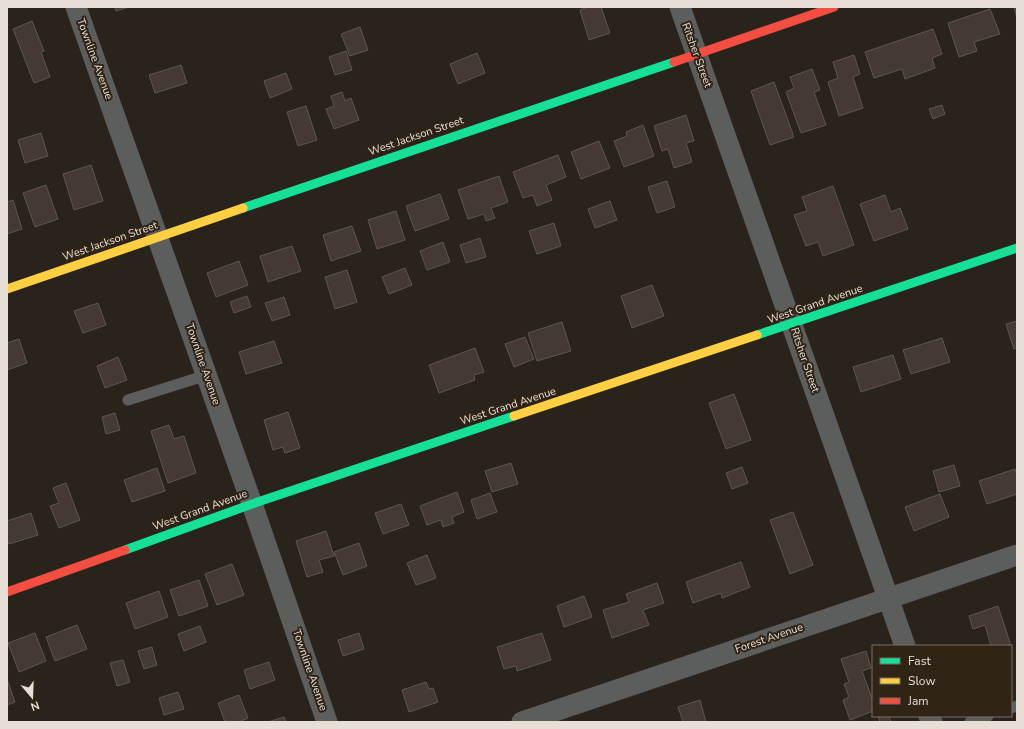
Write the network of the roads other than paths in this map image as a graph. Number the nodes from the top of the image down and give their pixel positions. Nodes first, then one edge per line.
1 (76, 7) edge
2 (680, 7) edge
3 (834, 7) edge
4 (697, 53) junction
5 (158, 237) junction
6 (1017, 248) edge
7 (7, 289) edge
8 (792, 324) junction
9 (207, 375) junction
10 (128, 400) dead end
11 (252, 504) junction
12 (1017, 555) edge
13 (7, 592) edge
14 (888, 598) junction
15 (905, 645) edge
16 (985, 717) edge
17 (327, 722) edge
18 (522, 722) edge
19 (970, 722) edge

1 - 5 street, Townline Avenue
2 - 4 street, Ritsher Street
3 - 4 street, West Jackson Street
4 - 5 street, West Jackson Street
4 - 8 street, Ritsher Street
5 - 7 street, West Jackson Street
5 - 9 street, Townline Avenue
6 - 8 street, West Grand Avenue
8 - 11 street, West Grand Avenue
8 - 14 street, Ritsher Street
9 - 10 lane
9 - 11 street, Townline Avenue
11 - 13 street, West Grand Avenue
11 - 17 street, Townline Avenue
12 - 14 street, Forest Avenue
14 - 15 street, Ritsher Street
14 - 18 street, Forest Avenue
16 - 19 lane

